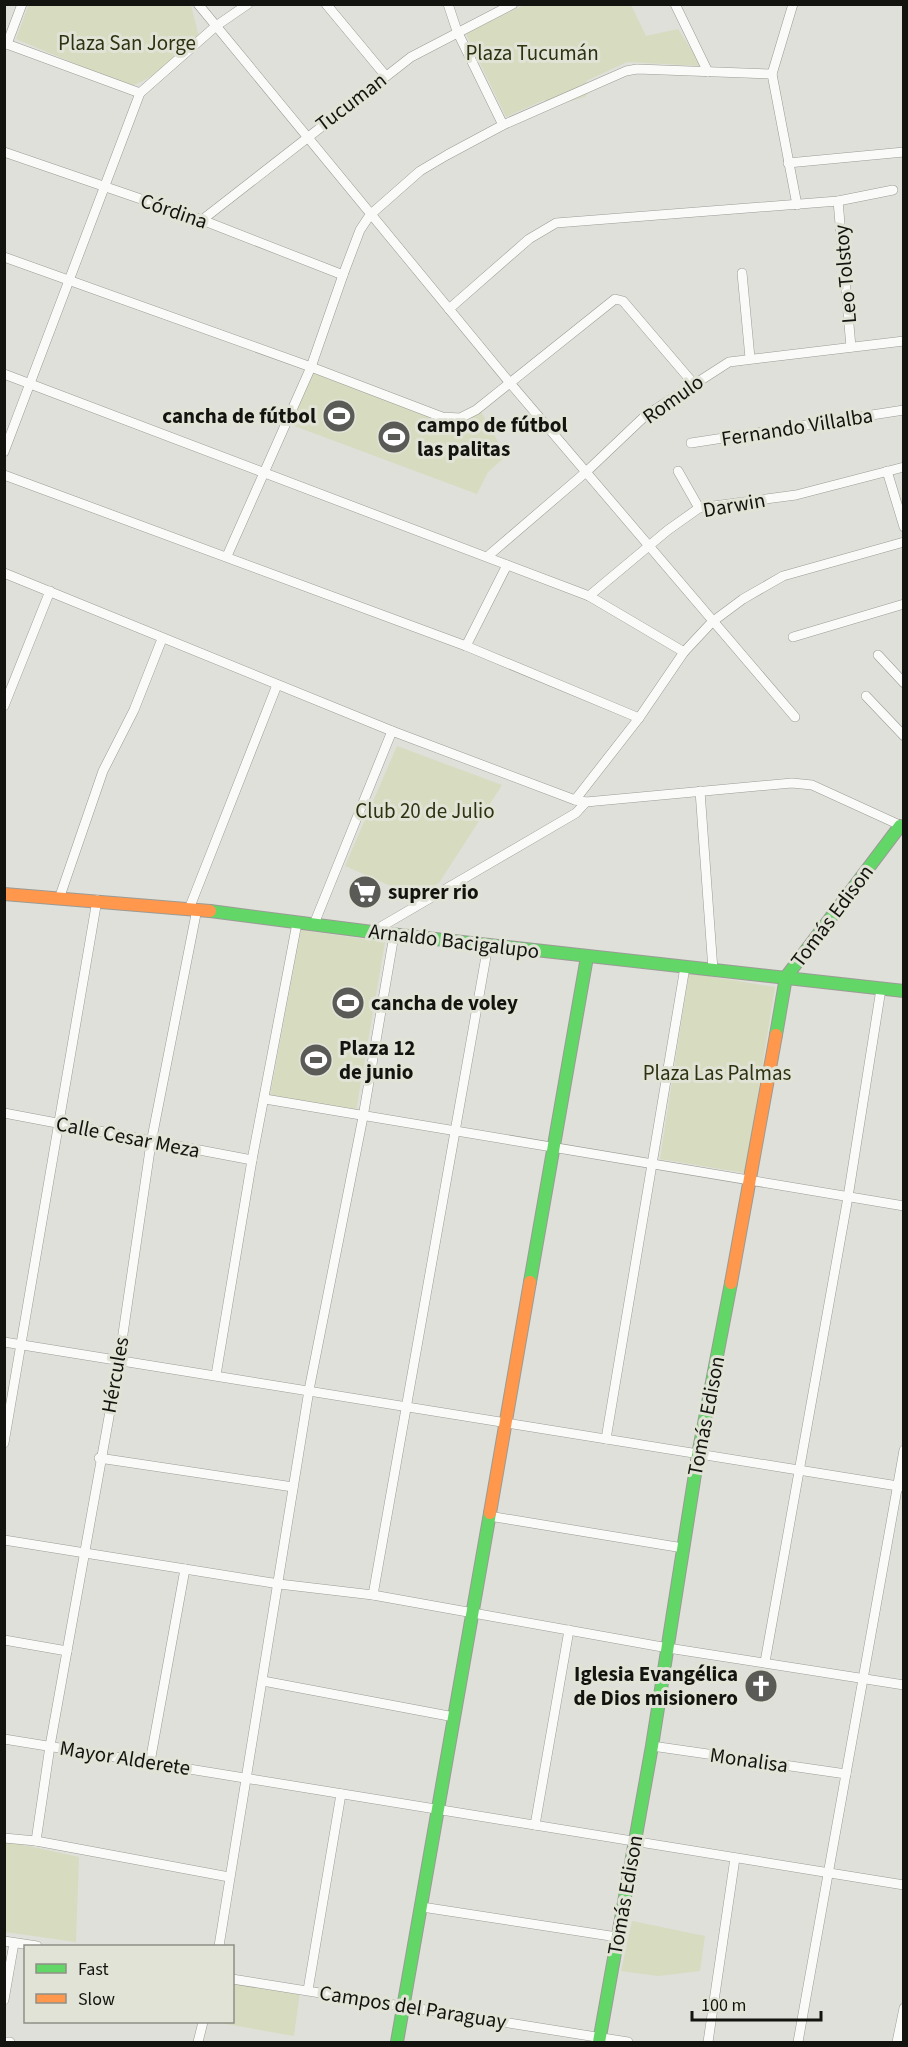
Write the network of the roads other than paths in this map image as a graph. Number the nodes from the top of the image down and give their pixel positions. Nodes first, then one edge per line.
1 (22, 4) edge
2 (198, 4) edge
3 (248, 4) edge
4 (326, 4) edge
5 (448, 4) edge
6 (513, 4) edge
7 (675, 4) edge
8 (793, 4) edge
9 (216, 26) junction
10 (458, 31) junction
11 (6, 44) edge
12 (708, 72) junction
13 (772, 74) junction
14 (385, 75) junction
15 (140, 93) junction
16 (503, 125) junction
17 (305, 137) junction
18 (4, 152) edge
19 (903, 152) edge
20 (788, 163) junction
21 (105, 187) junction
22 (892, 190) dead end
23 (838, 201) junction
24 (797, 205) junction
25 (370, 214) junction
26 (202, 220) junction
27 (4, 257) edge
28 (742, 273) dead end
29 (343, 275) junction
30 (71, 281) junction
31 (449, 309) junction
32 (903, 341) edge
33 (851, 347) junction
34 (750, 358) junction
35 (311, 367) junction
36 (4, 374) edge
37 (510, 383) junction
38 (693, 383) junction
39 (31, 384) junction
40 (903, 410) edge
41 (691, 443) dead end
42 (4, 452) edge
43 (903, 467) edge
44 (264, 471) junction
45 (678, 471) dead end
46 (886, 471) junction
47 (586, 472) junction
48 (4, 475) edge
49 (699, 508) junction
50 (903, 527) edge
51 (903, 542) edge
52 (650, 545) junction
53 (227, 556) junction
54 (488, 556) junction
55 (507, 565) junction
56 (4, 573) edge
57 (50, 591) junction
58 (589, 596) junction
59 (903, 604) edge
60 (712, 622) junction
61 (793, 637) dead end
62 (162, 639) junction
63 (466, 646) junction
64 (684, 652) junction
65 (878, 655) dead end
66 (903, 683) edge
67 (277, 685) junction
68 (866, 696) dead end
69 (4, 706) edge
70 (795, 717) dead end
71 (639, 718) junction
72 (392, 731) junction
73 (903, 736) edge
74 (700, 790) junction
75 (575, 800) junction
76 (586, 802) junction
77 (902, 826) edge
78 (4, 894) edge
79 (60, 896) junction
80 (97, 900) junction
81 (193, 909) junction
82 (297, 923) junction
83 (314, 924) junction
84 (372, 932) junction
85 (394, 934) junction
86 (488, 945) junction
87 (587, 957) junction
88 (685, 967) junction
89 (713, 970) junction
90 (786, 977) junction
91 (881, 989) junction
92 (903, 991) edge
93 (265, 1099) junction
94 (4, 1113) edge
95 (363, 1117) junction
96 (58, 1123) junction
97 (456, 1132) junction
98 (151, 1143) junction
99 (554, 1149) junction
100 (252, 1160) junction
101 (652, 1165) junction
102 (751, 1182) junction
103 (848, 1197) junction
104 (903, 1206) edge
105 (4, 1342) edge
106 (21, 1345) junction
107 (119, 1361) junction
108 (216, 1376) junction
109 (309, 1390) junction
110 (407, 1407) junction
111 (505, 1424) junction
112 (606, 1439) junction
113 (4, 1443) edge
114 (903, 1450) edge
115 (698, 1455) junction
116 (99, 1458) junction
117 (799, 1470) junction
118 (900, 1486) edge
119 (294, 1487) junction
120 (489, 1516) junction
121 (4, 1540) edge
122 (683, 1548) junction
123 (83, 1553) junction
124 (185, 1569) junction
125 (279, 1584) junction
126 (373, 1595) junction
127 (473, 1614) junction
128 (568, 1630) junction
129 (4, 1640) edge
130 (668, 1648) junction
131 (68, 1652) junction
132 (765, 1662) junction
133 (861, 1678) junction
134 (262, 1682) junction
135 (903, 1685) edge
136 (454, 1717) junction
137 (4, 1739) edge
138 (50, 1746) junction
139 (652, 1746) junction
140 (150, 1762) junction
141 (846, 1774) junction
142 (246, 1778) junction
143 (341, 1794) junction
144 (440, 1811) junction
145 (535, 1825) junction
146 (4, 1838) edge
147 (36, 1841) junction
148 (635, 1841) junction
149 (735, 1858) junction
150 (829, 1872) junction
151 (229, 1877) junction
152 (903, 1885) edge
153 (422, 1907) junction
154 (617, 1937) junction
155 (9, 1942) edge
156 (26, 1945) edge
157 (219, 1945) edge
158 (234, 1978) edge
159 (308, 1990) junction
160 (4, 2000) edge
161 (403, 2006) junction
162 (903, 2008) edge
163 (204, 2023) edge
164 (600, 2040) edge
165 (4, 2042) edge
166 (10, 2043) edge
167 (198, 2043) edge
168 (397, 2043) edge
169 (628, 2043) edge
170 (708, 2043) edge
171 (798, 2043) edge
172 (897, 2043) edge

1 - 11 street
2 - 9 street
3 - 9 street
4 - 14 street
5 - 10 street
6 - 10 street, Tucuman
7 - 12 street
8 - 13 street
9 - 15 street
9 - 17 street
10 - 14 street, Tucuman
10 - 16 street
11 - 15 street
12 - 13 street
12 - 16 street
13 - 20 street
14 - 17 street, Tucuman
15 - 21 street
16 - 25 street
17 - 25 street
17 - 26 street, Tucuman
18 - 21 street, Córdina
19 - 20 street
20 - 24 street
21 - 26 street, Córdina
21 - 30 street
22 - 23 street
23 - 24 street
23 - 33 street, Leo Tolstoy
24 - 31 street
25 - 29 street
25 - 31 street
26 - 29 street, Córdina
27 - 30 street
28 - 34 street
29 - 35 street
30 - 35 street
30 - 39 street
31 - 37 street
32 - 33 street, Romulo
33 - 34 street, Romulo
34 - 38 street, Romulo
35 - 37 street
35 - 44 street
36 - 39 street
37 - 38 street
37 - 47 street
38 - 47 street, Romulo
39 - 42 street
39 - 44 street
40 - 41 street, Fernando Villalba
43 - 46 street, Darwin
44 - 53 street
44 - 54 street
45 - 49 street
46 - 49 street, Darwin
46 - 50 street
47 - 52 street
47 - 54 street, Romulo
48 - 53 street
49 - 52 street, Darwin
51 - 60 street
52 - 58 street, Darwin
52 - 60 street
53 - 63 street
54 - 55 street
55 - 58 street
55 - 63 street
56 - 57 street
57 - 62 street
57 - 69 street
58 - 64 street
59 - 61 street
60 - 64 street
60 - 70 street
62 - 67 street
62 - 79 street
63 - 71 street
64 - 71 street
65 - 66 street
67 - 72 street
67 - 81 street, Hércules
68 - 73 street
71 - 75 street
72 - 75 street
72 - 83 street
74 - 76 street
74 - 77 street
74 - 89 street
75 - 76 street
76 - 84 street
77 - 90 street, Tomás Edison
78 - 79 street, Arnaldo Bacigalupo
79 - 80 street, Arnaldo Bacigalupo
80 - 81 street, Arnaldo Bacigalupo
80 - 96 street
81 - 82 street, Arnaldo Bacigalupo
81 - 98 street, Hércules
82 - 83 street, Arnaldo Bacigalupo
82 - 93 street
83 - 84 street, Arnaldo Bacigalupo
84 - 85 street, Arnaldo Bacigalupo
85 - 86 street, Arnaldo Bacigalupo
85 - 95 street
86 - 87 street, Arnaldo Bacigalupo
86 - 97 street
87 - 88 street, Arnaldo Bacigalupo
87 - 99 street
88 - 89 street, Arnaldo Bacigalupo
88 - 101 street
89 - 90 street, Arnaldo Bacigalupo
90 - 91 street, Arnaldo Bacigalupo
90 - 102 street, Tomás Edison
91 - 92 street, Arnaldo Bacigalupo
91 - 103 street
93 - 95 street
93 - 100 street
94 - 96 street, Calle Cesar Meza
95 - 97 street
95 - 109 street
96 - 98 street, Calle Cesar Meza
96 - 106 street
97 - 99 street
97 - 110 street
98 - 100 street, Calle Cesar Meza
98 - 107 street, Hércules
99 - 101 street
99 - 111 street
100 - 108 street
101 - 102 street
101 - 112 street
102 - 103 street
102 - 115 street, Tomás Edison
103 - 104 street
103 - 117 street
105 - 106 street
106 - 107 street
106 - 113 street
107 - 108 street
107 - 116 street, Hércules
108 - 109 street
109 - 110 street
109 - 119 street
110 - 111 street
110 - 126 street
111 - 112 street
111 - 120 street
112 - 115 street
114 - 118 street
115 - 117 street
115 - 122 street, Tomás Edison
116 - 119 street
116 - 123 street, Hércules
117 - 118 street
117 - 132 street
118 - 133 street
119 - 125 street
120 - 122 street
120 - 127 street
121 - 123 street
122 - 130 street, Tomás Edison
123 - 124 street
123 - 131 street, Hércules
124 - 125 street
124 - 140 street
125 - 126 street
125 - 134 street
126 - 127 street
127 - 128 street
127 - 136 street
128 - 130 street
128 - 145 street
129 - 131 street
130 - 132 street
130 - 139 street, Tomás Edison
131 - 138 street, Hércules
132 - 133 street
133 - 135 street
133 - 141 street
134 - 136 street
134 - 142 street
136 - 144 street
137 - 138 street, Mayor Alderete
138 - 140 street, Mayor Alderete
138 - 147 street, Hércules
139 - 141 street, Monalisa
139 - 148 street, Tomás Edison
140 - 142 street, Mayor Alderete
141 - 150 street
142 - 143 street, Mayor Alderete
142 - 151 street
143 - 144 street, Mayor Alderete
143 - 159 street
144 - 145 street, Mayor Alderete
144 - 153 street
145 - 148 street, Mayor Alderete
146 - 147 street
147 - 151 street
148 - 149 street, Mayor Alderete
148 - 154 street, Tomás Edison
149 - 150 street, Mayor Alderete
149 - 170 street
150 - 152 street, Mayor Alderete
150 - 171 street
151 - 157 street
153 - 154 street
153 - 161 street
154 - 164 street, Tomás Edison
155 - 156 street
155 - 160 street
158 - 159 street, Campos del Paraguay
159 - 161 street, Campos del Paraguay
161 - 164 street, Campos del Paraguay
161 - 168 street
162 - 172 street
163 - 167 street
164 - 169 street, Campos del Paraguay
165 - 166 street

